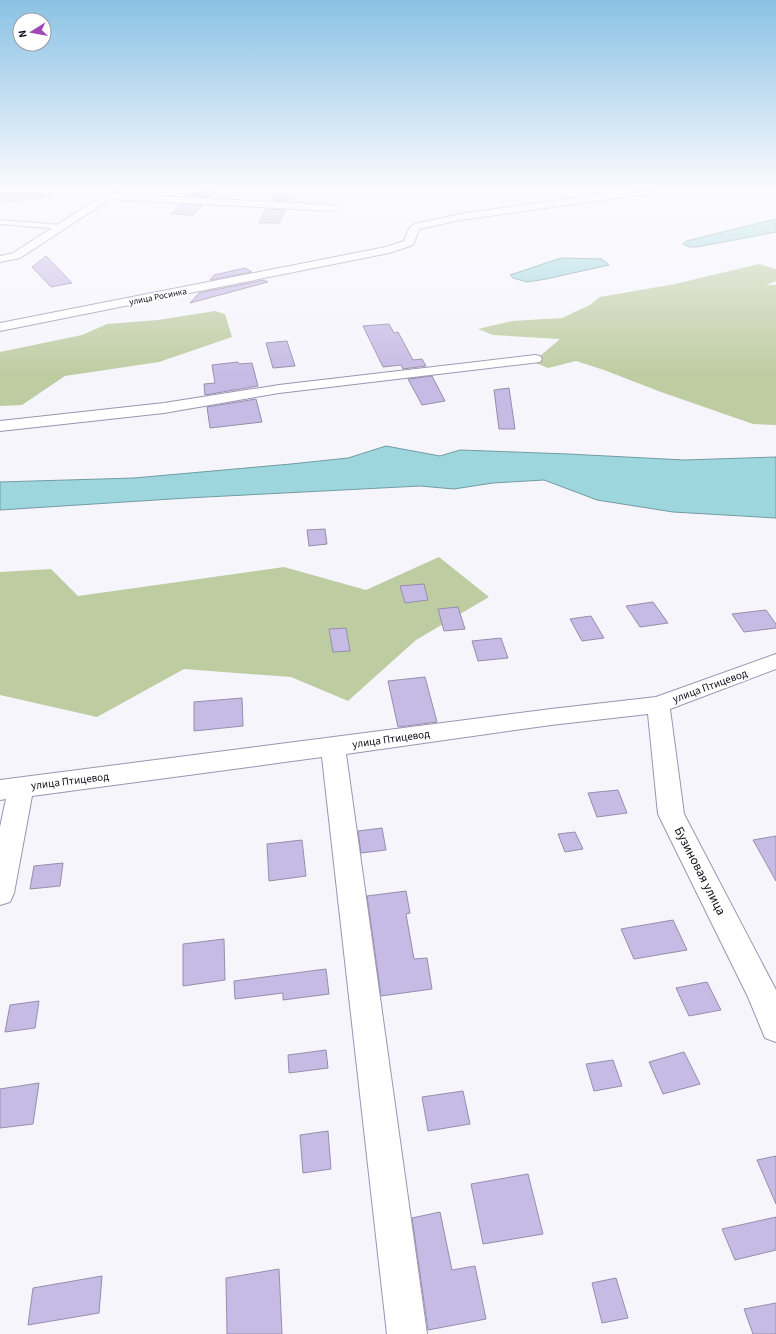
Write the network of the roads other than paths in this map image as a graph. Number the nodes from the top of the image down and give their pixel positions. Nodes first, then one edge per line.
1 (23, 251) edge
2 (384, 251) edge
3 (0, 259) edge
4 (0, 327) edge
5 (536, 359) dead end
6 (0, 426) edge
7 (776, 661) edge
8 (658, 705) junction
9 (333, 747) junction
10 (11, 788) edge
11 (0, 893) edge
12 (776, 1027) edge
13 (407, 1334) edge

1 - 3 street
2 - 4 street, улица Росинка
5 - 6 street
7 - 8 street, улица Птицевод
8 - 9 street, улица Птицевод
8 - 12 street, Бузиновая улица
9 - 10 street, улица Птицевод
9 - 13 street
10 - 11 street

